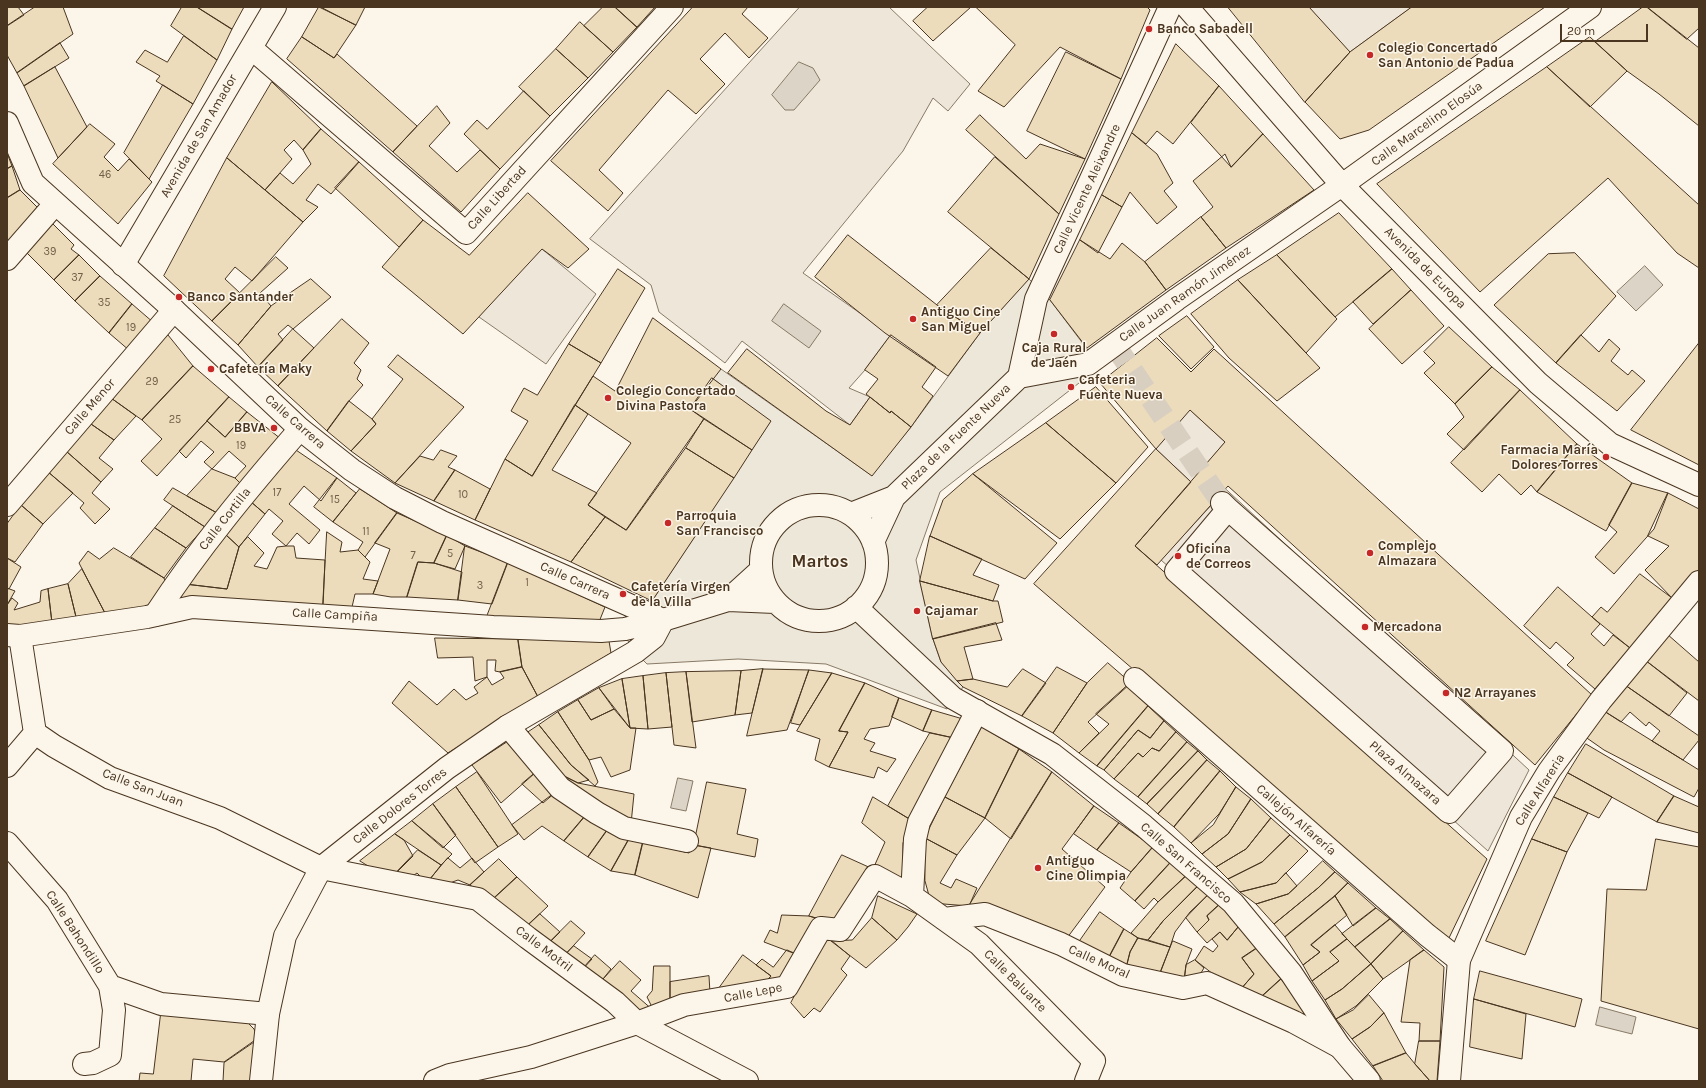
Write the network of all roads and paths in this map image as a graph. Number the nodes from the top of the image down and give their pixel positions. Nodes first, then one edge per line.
1 (274, 7) edge
2 (672, 7) edge
3 (1170, 7) edge
4 (1187, 7) edge
5 (1590, 7) edge
6 (251, 48) junction
7 (7, 123) edge
8 (1342, 185) junction
9 (55, 204) junction
10 (7, 259) edge
11 (123, 266) junction
12 (174, 310) junction
13 (1019, 377) junction
14 (300, 429) junction
15 (1699, 485) edge
16 (894, 497) junction
17 (7, 505) edge
18 (1225, 506) joint
19 (851, 514) junction
20 (873, 542) junction
21 (761, 570) junction
22 (1699, 582) edge
23 (728, 600) junction
24 (775, 602) junction
25 (856, 607) junction
26 (155, 614) junction
27 (663, 620) junction
28 (13, 636) edge
29 (1135, 679) dead end
30 (978, 711) junction
31 (508, 726) junction
32 (35, 733) junction
33 (7, 766) edge
34 (687, 841) dead end
35 (7, 843) edge
36 (321, 868) junction
37 (912, 896) junction
38 (944, 919) junction
39 (1458, 960) junction
40 (110, 986) junction
41 (268, 1014) junction
42 (637, 1023) junction
43 (1340, 1048) junction
44 (84, 1064) dead end
45 (261, 1081) edge
46 (435, 1081) edge
47 (747, 1081) edge
48 (1086, 1081) edge
49 (1369, 1081) edge
50 (1449, 1081) edge

1 - 6 street, Avenida de San Amador
2 - 6 street, Calle Libertad
3 - 13 street, Calle Vicente Aleixandre
4 - 8 street, Avenida de Europa
5 - 8 street, Calle Marcelino Elosúa
6 - 11 street, Avenida de San Amador
7 - 9 street, Calle Carrera
8 - 13 street, Calle Juan Ramón Jiménez
8 - 15 street, Avenida de Europa
9 - 10 street
9 - 11 street, Calle Carrera
11 - 12 street, Calle Carrera
12 - 14 street, Calle Carrera
12 - 17 street, Calle Menor
13 - 16 street, Plaza de la Fuente Nueva
14 - 26 street, Calle Cortilla
14 - 27 street, Calle Carrera
16 - 19 street, Plaza de la Fuente Nueva
16 - 20 street, Plaza de la Fuente Nueva
18 - 18 street, Plaza Almazara
19 - 20 street
19 - 21 street
20 - 25 street
21 - 23 street
21 - 24 street
22 - 39 street, Calle Alfareria
23 - 24 street
23 - 27 street
24 - 25 street
25 - 30 street, Calle San Francisco
26 - 27 street, Calle Campiña
26 - 28 street, Calle Campiña
27 - 31 street, Calle Dolores Torres
28 - 32 street
29 - 39 street, Callejón Alfarería
30 - 37 street
30 - 43 street, Calle San Francisco
31 - 34 street
31 - 36 street, Calle Dolores Torres
32 - 33 street
32 - 36 street, Calle San Juan
35 - 40 street, Calle Bahondillo
36 - 41 street, Calle Dolores Torres
36 - 42 street, Calle Motril
37 - 38 street, Calle Baluarte
37 - 42 street, Calle Lepe
38 - 43 street, Calle Moral
38 - 48 street, Calle Baluarte
39 - 50 street, Calle Alfareria
40 - 41 street, Calle Bahondillo
40 - 44 street, Calle Bahondillo
41 - 45 street, Calle Dolores Torres
42 - 46 street, Calle Lepe
42 - 47 street, Calle Motril
43 - 49 street, Calle San Francisco

